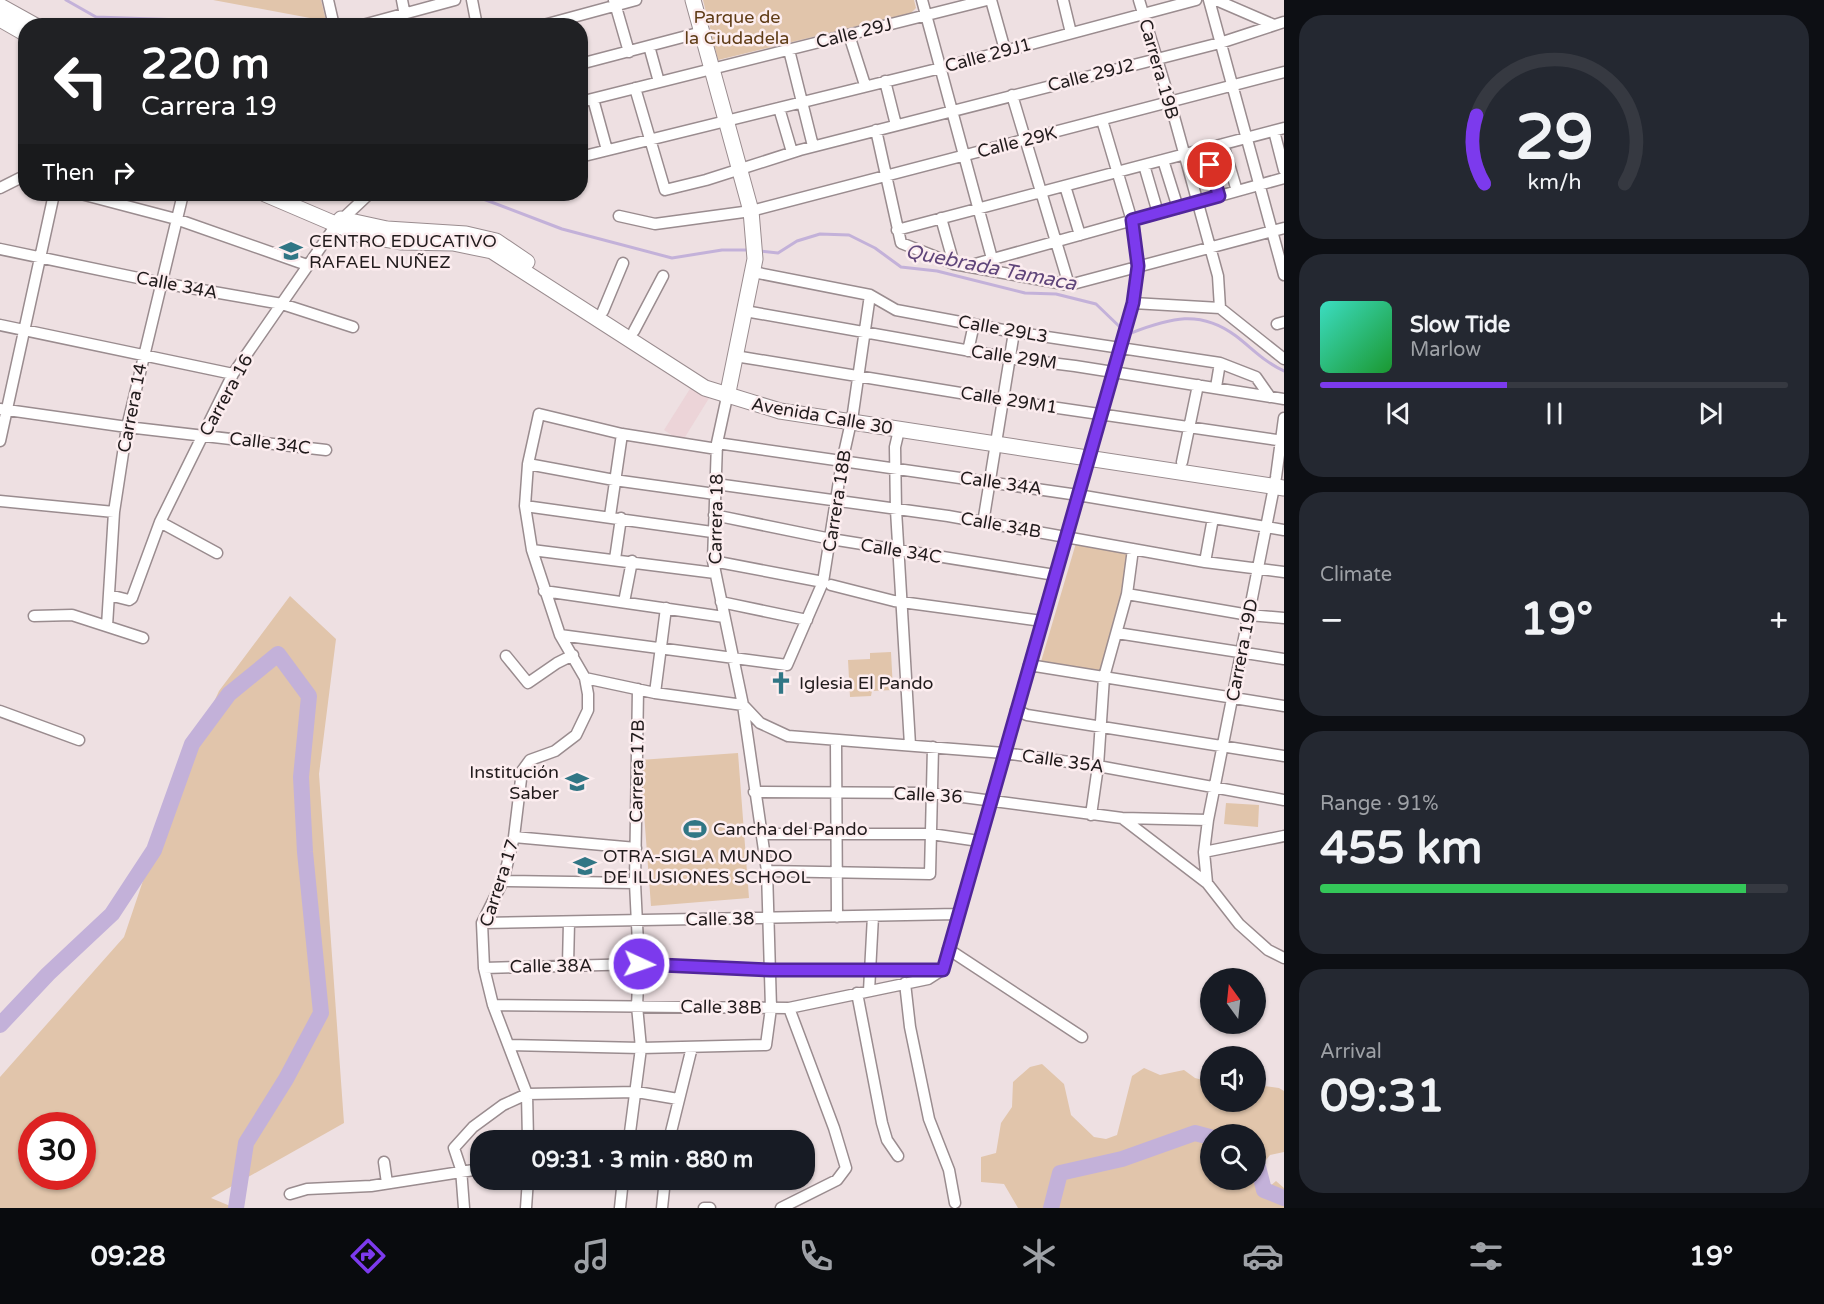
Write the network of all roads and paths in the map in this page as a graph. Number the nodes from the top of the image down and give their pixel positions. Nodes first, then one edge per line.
1 (328, 0) edge
2 (402, 0) edge
3 (455, 0) edge
4 (472, 0) edge
5 (636, 0) edge
6 (693, 0) edge
7 (922, 0) edge
8 (989, 0) edge
9 (1063, 0) edge
10 (1139, 0) edge
11 (1196, 0) edge
12 (1209, 0) edge
13 (1216, 0) edge
14 (615, 3) edge
15 (0, 6) edge
16 (405, 14) junction
17 (1143, 14) junction
18 (926, 15) junction
19 (22, 18) edge
20 (332, 18) edge
21 (390, 18) edge
22 (406, 18) edge
23 (475, 18) edge
24 (571, 18) edge
25 (0, 19) edge
26 (1279, 24) edge
27 (18, 29) edge
28 (702, 32) junction
29 (1071, 33) junction
30 (849, 35) junction
31 (1220, 43) junction
32 (649, 46) junction
33 (789, 50) junction
34 (1005, 50) junction
35 (629, 51) junction
36 (1157, 58) junction
37 (588, 62) edge
38 (940, 68) junction
39 (711, 69) junction
40 (1284, 72) edge
41 (885, 81) junction
42 (659, 82) junction
43 (865, 85) junction
44 (1234, 86) junction
45 (635, 88) junction
46 (1012, 95) junction
47 (593, 99) junction
48 (588, 100) edge
49 (1170, 102) junction
50 (801, 103) junction
51 (779, 108) junction
52 (952, 110) junction
53 (1102, 120) junction
54 (726, 121) junction
55 (896, 125) junction
56 (876, 130) junction
57 (1279, 130) edge
58 (649, 138) junction
59 (1247, 138) junction
60 (1025, 140) junction
61 (1223, 144) junction
62 (813, 146) junction
63 (1205, 149) junction
64 (607, 150) junction
65 (792, 152) junction
66 (588, 155) edge
67 (964, 155) junction
68 (1183, 155) junction
69 (1163, 160) junction
70 (1144, 165) junction
71 (738, 169) junction
72 (1284, 170) edge
73 (1117, 172) junction
74 (886, 174) junction
75 (1284, 178) edge
76 (18, 179) edge
77 (1260, 185) junction
78 (1065, 186) junction
79 (0, 188) edge
80 (1237, 191) junction
81 (1041, 192) junction
82 (1219, 196) junction
83 (52, 201) edge
84 (108, 201) edge
85 (181, 201) edge
86 (284, 201) edge
87 (304, 201) edge
88 (362, 201) edge
89 (1198, 202) junction
90 (979, 208) junction
91 (1178, 208) junction
92 (750, 211) junction
93 (1158, 213) junction
94 (619, 216) dead end
95 (941, 218) junction
96 (176, 219) junction
97 (1132, 220) junction
98 (339, 222) junction
99 (1284, 228) edge
100 (897, 230) junction
101 (1271, 231) junction
102 (1080, 235) junction
103 (1056, 242) junction
104 (1210, 247) junction
105 (0, 249) edge
106 (40, 256) junction
107 (992, 259) junction
108 (1282, 262) edge
109 (623, 263) dead end
110 (307, 265) junction
111 (754, 266) junction
112 (959, 266) junction
113 (1138, 266) junction
114 (996, 273) junction
115 (1284, 275) edge
116 (663, 276) dead end
117 (162, 283) junction
118 (1069, 285) junction
119 (870, 295) junction
120 (1133, 303) junction
121 (282, 304) junction
122 (1220, 308) junction
123 (603, 311) junction
124 (745, 311) junction
125 (974, 324) junction
126 (0, 326) edge
127 (353, 327) dead end
128 (24, 330) junction
129 (634, 331) junction
130 (1014, 332) junction
131 (864, 334) junction
132 (1121, 342) junction
133 (968, 351) junction
134 (142, 356) junction
135 (735, 356) junction
136 (1010, 358) junction
137 (1284, 359) edge
138 (1220, 363) junction
139 (1112, 372) junction
140 (233, 374) junction
141 (858, 376) junction
142 (1198, 385) junction
143 (1216, 387) junction
144 (728, 392) junction
145 (1270, 397) junction
146 (1284, 399) edge
147 (1003, 400) junction
148 (3, 410) edge
149 (1101, 414) junction
150 (852, 418) junction
151 (1284, 418) edge
152 (1190, 426) junction
153 (127, 427) junction
154 (899, 430) junction
155 (622, 434) junction
156 (204, 435) junction
157 (997, 439) junction
158 (0, 441) edge
159 (1282, 441) edge
160 (717, 446) junction
161 (326, 450) dead end
162 (1090, 453) junction
163 (842, 462) junction
164 (1182, 462) junction
165 (528, 464) junction
166 (897, 468) junction
167 (614, 480) junction
168 (991, 482) junction
169 (1280, 482) edge
170 (716, 489) junction
171 (1078, 495) junction
172 (0, 501) edge
173 (836, 502) junction
174 (525, 506) junction
175 (896, 510) junction
176 (114, 512) junction
177 (714, 515) junction
178 (615, 517) junction
179 (1213, 518) junction
180 (160, 522) junction
181 (983, 523) junction
182 (1267, 527) junction
183 (1284, 530) edge
184 (712, 532) junction
185 (1066, 537) junction
186 (831, 539) junction
187 (1133, 549) junction
188 (532, 550) junction
189 (900, 550) junction
190 (217, 553) dead end
191 (615, 559) junction
192 (632, 561) junction
193 (713, 561) junction
194 (1205, 562) junction
195 (1258, 569) junction
196 (1284, 572) edge
197 (715, 573) junction
198 (1055, 575) junction
199 (827, 583) junction
200 (544, 591) junction
201 (1127, 594) junction
202 (109, 595) junction
203 (624, 602) junction
204 (721, 602) junction
205 (900, 602) junction
206 (666, 608) junction
207 (1249, 615) junction
208 (34, 616) dead end
209 (724, 617) junction
210 (1284, 618) edge
211 (807, 620) junction
212 (1042, 621) junction
213 (107, 626) junction
214 (1117, 633) junction
215 (560, 635) junction
216 (143, 638) dead end
217 (661, 649) junction
218 (1241, 653) junction
219 (573, 655) junction
220 (506, 656) dead end
221 (734, 659) junction
222 (1284, 659) edge
223 (1029, 665) junction
224 (1104, 677) junction
225 (585, 678) junction
226 (638, 689) junction
227 (655, 693) junction
228 (1233, 698) junction
229 (743, 705) junction
230 (1284, 706) edge
231 (1016, 710) junction
232 (0, 711) edge
233 (1100, 727) junction
234 (79, 740) dead end
235 (837, 740) junction
236 (910, 745) junction
237 (933, 747) junction
238 (1223, 747) junction
239 (1004, 753) junction
240 (1284, 756) edge
241 (1098, 766) junction
242 (1215, 787) junction
243 (836, 791) junction
244 (754, 792) junction
245 (932, 793) junction
246 (991, 799) junction
247 (1284, 800) edge
248 (1091, 815) junction
249 (1122, 818) junction
250 (1208, 820) junction
251 (836, 832) junction
252 (762, 834) junction
253 (931, 834) junction
254 (1284, 836) edge
255 (514, 837) junction
256 (979, 841) junction
257 (636, 848) junction
258 (1204, 852) junction
259 (767, 871) junction
260 (837, 872) junction
261 (503, 881) junction
262 (635, 883) junction
263 (1207, 883) junction
264 (958, 914) junction
265 (837, 916) junction
266 (873, 916) junction
267 (770, 918) junction
268 (637, 920) junction
269 (568, 921) junction
270 (482, 923) junction
271 (948, 950) junction
272 (1284, 958) edge
273 (639, 964) junction
274 (568, 965) junction
275 (484, 968) junction
276 (870, 969) junction
277 (770, 970) junction
278 (943, 970) junction
279 (905, 983) junction
280 (869, 991) junction
281 (857, 993) junction
282 (493, 1005) junction
283 (637, 1006) junction
284 (771, 1008) junction
285 (789, 1008) junction
286 (1082, 1037) dead end
287 (509, 1045) junction
288 (692, 1047) junction
289 (641, 1048) junction
290 (637, 1092) junction
291 (527, 1094) junction
292 (678, 1099) junction
293 (528, 1130) edge
294 (631, 1130) edge
295 (671, 1130) edge
296 (898, 1156) dead end
297 (384, 1162) dead end
298 (461, 1169) junction
299 (470, 1169) edge
300 (387, 1183) junction
301 (527, 1190) edge
302 (622, 1190) edge
303 (664, 1190) edge
304 (290, 1194) dead end
305 (955, 1203) dead end
306 (465, 1208) edge
307 (526, 1208) edge
308 (620, 1208) edge
309 (662, 1208) edge
310 (704, 1208) edge
311 (710, 1208) edge
312 (781, 1208) edge

1 - 20 street
2 - 16 street
3 - 16 street
4 - 23 street
5 - 14 street
6 - 28 main road, Carrera 18
7 - 18 street
8 - 18 street, Calle 29J
8 - 34 street
9 - 29 street
10 - 17 street, Carrera 19B
11 - 17 street, Calle 29J1
12 - 31 street
13 - 26 street
14 - 24 street
14 - 35 street
15 - 19 main road
16 - 21 street
16 - 22 street
17 - 29 street, Calle 29J1
17 - 36 street, Carrera 19B
18 - 30 street, Calle 29J
18 - 38 street
25 - 27 main road
26 - 31 street, Calle 29J2
28 - 32 street
28 - 39 main road, Carrera 18
29 - 34 street, Calle 29J1
30 - 33 street, Calle 29J
30 - 43 street
31 - 36 street, Calle 29J2
31 - 44 street
32 - 35 street
32 - 42 street
33 - 39 street, Calle 29J
33 - 50 street
34 - 38 street, Calle 29J1
35 - 37 street
36 - 46 street, Calle 29J2
36 - 49 street, Carrera 19B
38 - 41 street, Calle 29J1
38 - 52 street
39 - 42 street, Calle 29J
39 - 54 main road, Carrera 18
40 - 44 street, Calle 29K
41 - 43 street, Calle 29J1
41 - 55 street
42 - 45 street, Calle 29J
43 - 50 street, Calle 29J1
44 - 49 street, Calle 29K
44 - 59 street
45 - 47 street, Calle 29J
45 - 58 street
46 - 52 street, Calle 29J2
46 - 60 street
47 - 48 street, Calle 29J
47 - 64 street
49 - 53 street, Calle 29K
49 - 68 street, Carrera 19B
50 - 51 street, Calle 29J1
50 - 62 street
51 - 54 street, Calle 29J1
51 - 65 street
52 - 55 street, Calle 29J2
52 - 67 street
53 - 60 street, Calle 29K
53 - 73 street
54 - 58 street, Calle 29J1
54 - 71 main road, Carrera 18
55 - 56 street, Calle 29J2
56 - 62 street, Calle 29J2
56 - 74 street
57 - 59 street
57 - 72 street
58 - 64 street, Calle 29J1
58 - 71 street, Calle 29J2
59 - 61 street
59 - 77 street
60 - 67 street, Calle 29K
60 - 81 street
61 - 63 street
61 - 80 street
62 - 65 street, Calle 29J2
63 - 68 street
63 - 82 street
64 - 66 street, Calle 29J1
65 - 71 street, Calle 29J2
67 - 74 street, Calle 29K
67 - 90 street
68 - 69 street
68 - 89 street, Carrera 19B
69 - 70 street
69 - 91 street
70 - 73 street
70 - 93 street
71 - 92 main road, Carrera 18
73 - 78 street
73 - 97 street
74 - 92 street, Calle 29K
74 - 100 street
75 - 77 street
76 - 79 street
77 - 80 street
77 - 101 street
78 - 81 street
78 - 102 street
80 - 82 street
81 - 90 street
81 - 103 street
82 - 89 street
83 - 106 street
84 - 96 street
85 - 96 street, Carrera 14
86 - 98 main road, Avenida Calle 30
87 - 98 main road, Avenida Calle 30
88 - 98 street, Carrera 16
89 - 91 street
89 - 104 street, Carrera 19B
90 - 95 street
90 - 107 street
91 - 93 street
92 - 94 street
92 - 111 main road, Carrera 18
93 - 97 street
95 - 100 street
95 - 112 street
96 - 110 street
96 - 117 street, Carrera 14
97 - 102 street
97 - 113 street
98 - 110 street, Carrera 16
98 - 123 main road, Avenida Calle 30
98 - 144 main road, Avenida Calle 30
99 - 101 street
100 - 112 street
101 - 104 street
101 - 108 street
102 - 103 street
103 - 107 street
103 - 118 street
104 - 113 street
104 - 122 street, Carrera 19B
105 - 106 street, Calle 34A
106 - 117 street, Calle 34A
106 - 128 street
107 - 112 street
107 - 114 street
108 - 115 street
109 - 123 street
110 - 121 street, Carrera 16
111 - 119 street, Calle 29L3
111 - 124 main road, Carrera 18
112 - 114 street
113 - 118 street
113 - 120 street
114 - 118 street
116 - 129 street
117 - 121 street, Calle 34A
117 - 134 street, Carrera 14
119 - 125 street, Calle 29L3
119 - 131 street, Carrera 18B
120 - 122 street
120 - 132 street
121 - 127 street, Calle 34A
121 - 140 street, Carrera 16
122 - 137 street
123 - 129 main road, Avenida Calle 30
124 - 131 street, Calle 29M
124 - 135 main road, Carrera 18
125 - 130 street, Calle 29L3
125 - 133 street
126 - 128 street
128 - 134 street
128 - 148 street
129 - 144 main road, Avenida Calle 30
130 - 132 street, Calle 29L3
130 - 136 street
131 - 133 street, Calle 29M
131 - 141 street, Carrera 18B
132 - 138 street, Calle 29L3
132 - 139 street
133 - 136 street, Calle 29M
134 - 140 street
134 - 153 street, Carrera 14
135 - 141 street, Calle 29M1
135 - 144 main road, Carrera 18
136 - 139 street, Calle 29M
136 - 147 street
138 - 143 street
138 - 145 street, Calle 29L3
139 - 142 street, Calle 29M
139 - 149 street
140 - 156 street, Carrera 16
141 - 147 street, Calle 29M1
141 - 150 street, Carrera 18B
142 - 143 street, Calle 29M
142 - 152 street
143 - 145 street, Calle 29M
144 - 150 main road, Avenida Calle 30
144 - 160 street, Carrera 18
145 - 146 street, Calle 29M
147 - 149 street, Calle 29M1
147 - 157 street
148 - 153 street, Calle 34C
148 - 158 street
149 - 152 street, Calle 29M1
149 - 162 street
150 - 154 main road, Avenida Calle 30
150 - 157 main road, Avenida Calle 30
150 - 163 street, Carrera 18B
151 - 159 street, Carrera 19D
152 - 159 street, Calle 29M1
152 - 164 street
153 - 156 street, Calle 34C
153 - 176 street, Carrera 14
154 - 157 main road, Avenida Calle 30
154 - 166 street
155 - 160 street
155 - 165 street, Carrera 17
155 - 167 street
156 - 161 street, Calle 34C
156 - 180 street, Carrera 16
157 - 162 main road, Avenida Calle 30
157 - 168 street
159 - 169 street, Carrera 19D
160 - 163 street, Calle 34A
160 - 170 street, Carrera 18
162 - 164 main road, Avenida Calle 30
162 - 169 main road, Avenida Calle 30
162 - 171 street
163 - 166 street, Calle 34A
163 - 173 street, Carrera 18B
164 - 169 main road, Avenida Calle 30
165 - 167 street, Calle 34B
165 - 174 street, Carrera 17
166 - 168 street, Calle 34A
166 - 175 street
167 - 170 street, Calle 34B
167 - 178 street
168 - 171 street, Calle 34A
168 - 181 street
169 - 182 street, Carrera 19D
170 - 173 street, Calle 34B
170 - 177 street, Carrera 18
171 - 179 street, Calle 34A
171 - 185 street
172 - 176 street
173 - 175 street, Calle 34B
173 - 186 street, Carrera 18B
174 - 178 street
174 - 188 street, Carrera 17
175 - 181 street, Calle 34B
175 - 189 street
176 - 202 street, Carrera 14
177 - 184 street, Carrera 18
177 - 186 street, Calle 34C
178 - 184 street
178 - 191 street
179 - 182 street, Calle 34A
179 - 194 street
180 - 190 street
180 - 202 street, Carrera 16
181 - 185 street, Calle 34B
182 - 183 street, Calle 34A
182 - 195 street, Carrera 19D
184 - 193 street, Carrera 18
185 - 187 street, Calle 34B
185 - 198 street
186 - 189 street, Calle 34C
186 - 199 street, Carrera 18B
187 - 194 street, Calle 34B
187 - 201 street
188 - 191 street
188 - 200 street, Carrera 17
189 - 198 street, Calle 34C
189 - 205 street
191 - 192 street
192 - 197 street
192 - 203 street
193 - 197 street, Carrera 18
193 - 199 street
194 - 195 street, Calle 34B
195 - 196 street, Calle 34B
195 - 207 street, Carrera 19D
197 - 204 street, Carrera 18
198 - 212 street
199 - 205 street
199 - 211 street, Carrera 18B
200 - 203 street
200 - 215 street, Carrera 17
201 - 207 street
201 - 214 street
202 - 213 street, Carrera 14
203 - 206 street
204 - 209 street, Carrera 18
204 - 211 street
205 - 212 street
205 - 236 street
206 - 209 street
206 - 217 street
207 - 210 street
207 - 218 street, Carrera 19D
208 - 213 street
209 - 221 street, Carrera 18
211 - 221 street, Carrera 18B
212 - 223 street
213 - 216 street
214 - 218 street
214 - 224 street
215 - 217 street
215 - 219 street, Carrera 17
217 - 221 street
217 - 227 street
218 - 222 street
218 - 228 street, Carrera 19D
219 - 220 street
219 - 225 street, Carrera 17
221 - 229 street, Carrera 18
223 - 224 street
223 - 231 street
224 - 228 street
224 - 233 street
225 - 226 street
225 - 255 street, Carrera 17
226 - 227 street
226 - 257 street, Carrera 17B
227 - 229 street
228 - 230 street
228 - 238 street, Carrera 19D
229 - 235 street, Calle 35A
229 - 244 street, Carrera 18
231 - 233 street
231 - 239 street
232 - 234 street
233 - 238 street
233 - 241 street
235 - 236 street, Calle 35A
235 - 243 street
236 - 237 street, Calle 35A
237 - 239 street, Calle 35A
237 - 245 street
238 - 240 street
238 - 242 street, Carrera 19D
239 - 241 street, Calle 35A
239 - 246 street
241 - 242 street, Calle 35A
241 - 248 street
242 - 247 street, Calle 35A
242 - 250 street, Carrera 19D
243 - 244 street, Calle 36
243 - 245 street, Calle 36
243 - 251 street
244 - 252 street, Carrera 18
245 - 246 street, Calle 36
245 - 253 street
246 - 248 street, Calle 36
246 - 256 street
248 - 249 street, Calle 36
249 - 250 street, Calle 36
249 - 263 street
250 - 258 street, Carrera 19D
251 - 252 street
251 - 253 street
251 - 260 street
252 - 259 street, Carrera 18
253 - 256 street
253 - 260 street
254 - 258 street
255 - 257 street
255 - 261 street, Carrera 17
256 - 264 street
257 - 262 street, Carrera 17B
258 - 263 street, Carrera 19D
259 - 260 street
259 - 267 street, Carrera 18
260 - 265 street
261 - 262 street
261 - 270 street, Carrera 17
262 - 268 street, Carrera 17B
263 - 272 street
264 - 266 street, Calle 38
264 - 271 street
265 - 266 street, Calle 38
265 - 267 street, Calle 38
266 - 276 street
267 - 268 street, Calle 38
267 - 277 street, Carrera 18
268 - 269 street, Calle 38
268 - 273 street, Carrera 17B
269 - 270 street, Calle 38
269 - 274 street
270 - 275 street, Carrera 17
271 - 278 street
271 - 286 street
273 - 274 street, Calle 38A
273 - 277 street, Calle 38A
273 - 283 street, Carrera 17B
274 - 275 street, Calle 38A
275 - 282 street, Carrera 17
276 - 277 street, Calle 38A
276 - 278 street, Calle 38A
276 - 280 street
277 - 284 street, Carrera 18
278 - 279 street, Calle 38B
279 - 280 street, Calle 38B
279 - 305 street
280 - 281 street, Calle 38B
281 - 285 street, Calle 38B
281 - 296 street
282 - 283 street, Calle 38B
282 - 287 street, Carrera 17
283 - 284 street, Calle 38B
283 - 289 street, Carrera 17B
284 - 285 street, Calle 38B
284 - 288 street, Carrera 18
285 - 312 street
287 - 289 street
287 - 291 street, Carrera 17
288 - 289 street
288 - 292 street
289 - 290 street, Carrera 17B
290 - 291 street
290 - 292 street
290 - 294 street, Carrera 17B
291 - 293 street, Carrera 17
291 - 298 street
292 - 295 street
297 - 300 street
298 - 299 street
298 - 300 street
298 - 306 street
300 - 304 street
301 - 307 street
302 - 308 street
303 - 309 street
310 - 311 street

